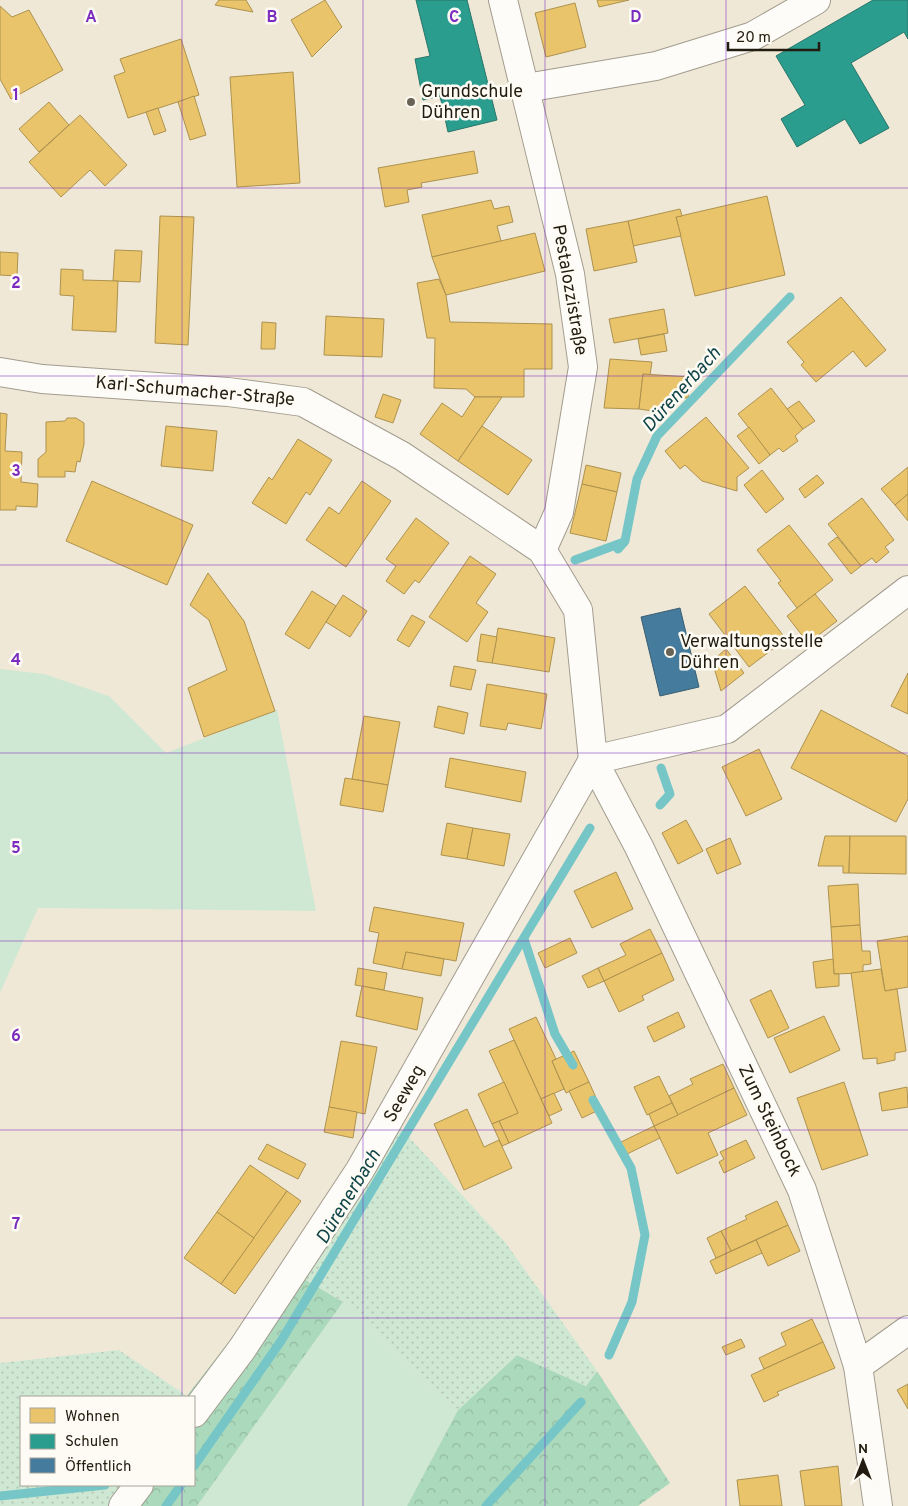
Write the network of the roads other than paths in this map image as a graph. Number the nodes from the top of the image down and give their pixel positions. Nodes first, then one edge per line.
1 (503, 0) edge
2 (816, 0) edge
3 (526, 88) junction
4 (0, 372) edge
5 (542, 550) junction
6 (908, 590) edge
7 (593, 760) junction
8 (908, 1330) edge
9 (858, 1366) junction
10 (195, 1412) edge
11 (138, 1486) edge
12 (123, 1506) edge
13 (878, 1506) edge

1 - 3 street, Pestalozzistraße
2 - 3 street
3 - 5 street, Pestalozzistraße
4 - 5 street, Karl-Schumacher-Straße
5 - 7 street, Karl-Schumacher-Straße
6 - 7 street
7 - 9 street, Zum Steinbock
7 - 10 street, Seeweg
8 - 9 street
9 - 13 street, Zum Steinbock
11 - 12 street

